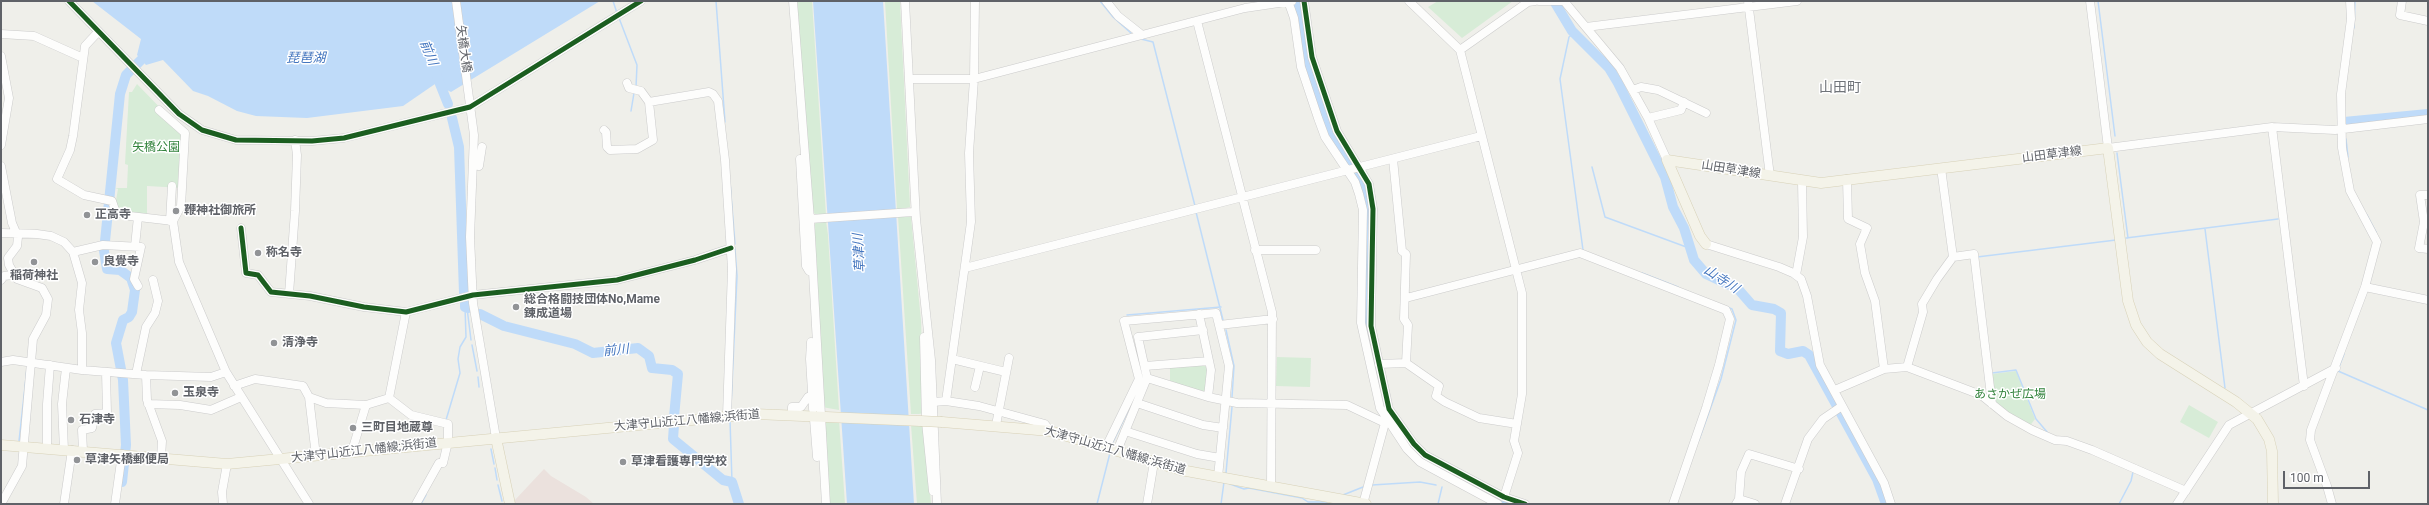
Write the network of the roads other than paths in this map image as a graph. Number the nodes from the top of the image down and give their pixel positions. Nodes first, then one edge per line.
1 (69, 1) edge
2 (456, 1) edge
3 (641, 1) edge
4 (793, 1) edge
5 (903, 1) edge
6 (975, 1) edge
7 (1106, 1) edge
8 (1290, 1) edge
9 (1304, 1) edge
10 (1409, 1) edge
11 (1535, 1) edge
12 (1543, 1) edge
13 (1560, 1) edge
14 (1797, 1) edge
15 (2090, 1) edge
16 (2350, 1) edge
17 (2402, 1) edge
18 (1749, 4) edge
19 (1197, 21) junction
20 (2428, 21) edge
21 (1586, 27) junction
22 (98, 32) junction
23 (1, 34) edge
24 (1139, 36) junction
25 (1460, 50) junction
26 (1, 56) edge
27 (83, 58) junction
28 (910, 79) junction
29 (974, 79) junction
30 (627, 83) dead end
31 (799, 89) junction
32 (910, 89) junction
33 (1634, 90) junction
34 (649, 102) junction
35 (1684, 102) junction
36 (470, 107) junction
37 (909, 109) junction
38 (159, 110) dead end
39 (1706, 113) dead end
40 (1648, 118) junction
41 (2428, 119) edge
42 (2272, 127) junction
43 (604, 130) dead end
44 (2340, 130) junction
45 (1481, 136) junction
46 (295, 140) junction
47 (1, 145) edge
48 (482, 147) dead end
49 (2108, 148) junction
50 (1393, 159) junction
51 (1667, 160) junction
52 (1, 166) edge
53 (1942, 168) junction
54 (1353, 169) junction
55 (1770, 176) junction
56 (1847, 180) junction
57 (1802, 181) junction
58 (172, 186) dead end
59 (2428, 195) edge
60 (1242, 198) junction
61 (909, 213) junction
62 (138, 216) junction
63 (814, 219) junction
64 (172, 221) junction
65 (241, 228) dead end
66 (1, 233) edge
67 (17, 234) junction
68 (1706, 244) joint
69 (135, 246) junction
70 (731, 248) junction
71 (1255, 250) junction
72 (1316, 250) dead end
73 (2428, 250) edge
74 (73, 252) junction
75 (1371, 252) junction
76 (1362, 253) junction
77 (1953, 257) junction
78 (965, 268) junction
79 (1516, 270) junction
80 (810, 271) junction
81 (1796, 274) junction
82 (13, 275) junction
83 (1, 280) edge
84 (153, 280) dead end
85 (138, 286) dead end
86 (2365, 288) junction
87 (289, 294) junction
88 (471, 297) junction
89 (1406, 298) junction
90 (2428, 300) edge
91 (926, 310) junction
92 (406, 312) junction
93 (1199, 314) junction
94 (1273, 319) junction
95 (1219, 325) junction
96 (1203, 330) junction
97 (927, 342) junction
98 (1009, 358) dead end
99 (952, 359) junction
100 (1209, 361) junction
101 (1, 362) edge
102 (32, 363) junction
103 (1406, 363) junction
104 (1379, 364) junction
105 (50, 365) junction
106 (980, 366) junction
107 (1144, 366) junction
108 (1907, 367) junction
109 (66, 368) junction
110 (2336, 368) junction
111 (1884, 369) junction
112 (82, 370) junction
113 (106, 372) junction
114 (226, 372) junction
115 (1006, 372) junction
116 (136, 374) junction
117 (146, 375) junction
118 (1147, 378) junction
119 (234, 386) junction
120 (2304, 386) junction
121 (974, 387) dead end
122 (1835, 390) junction
123 (812, 395) junction
124 (241, 397) junction
125 (310, 397) junction
126 (1208, 397) junction
127 (389, 398) junction
128 (946, 401) junction
129 (1225, 401) junction
130 (933, 402) junction
131 (1137, 403) junction
132 (1273, 403) junction
133 (148, 404) junction
134 (1992, 404) junction
135 (366, 405) junction
136 (1842, 406) junction
137 (997, 411) junction
138 (2251, 413) junction
139 (792, 414) junction
140 (819, 415) junction
141 (727, 416) junction
142 (1394, 417) junction
143 (1386, 422) junction
144 (928, 424) junction
145 (1517, 424) junction
146 (996, 425) junction
147 (1223, 428) junction
148 (1050, 431) junction
149 (1126, 431) junction
150 (496, 438) junction
151 (448, 442) junction
152 (1, 444) edge
153 (24, 447) junction
154 (1106, 447) junction
155 (47, 448) junction
156 (73, 450) junction
157 (352, 451) junction
158 (1117, 451) junction
159 (125, 454) junction
160 (316, 456) junction
161 (161, 458) junction
162 (1220, 458) junction
163 (282, 459) junction
164 (1154, 462) junction
165 (227, 464) junction
166 (1447, 468) junction
167 (1799, 469) junction
168 (1443, 476) junction
169 (1218, 477) junction
170 (1271, 486) junction
171 (2186, 491) junction
172 (1504, 497) junction
173 (937, 500) edge
174 (1340, 502) edge
175 (1738, 502) edge
176 (1, 504) edge
177 (64, 504) edge
178 (115, 504) edge
179 (223, 504) edge
180 (309, 504) edge
181 (416, 504) edge
182 (510, 504) edge
183 (821, 504) edge
184 (826, 504) edge
185 (933, 504) edge
186 (1147, 504) edge
187 (1365, 504) edge
188 (1498, 504) edge
189 (1525, 504) edge
190 (1673, 504) edge
191 (1755, 504) edge
192 (1785, 504) edge
193 (1891, 504) edge
194 (2177, 504) edge
195 (2273, 504) edge
196 (2332, 504) edge

1 - 22 street
2 - 36 street, 矢橋大橋
3 - 36 street
4 - 31 street
5 - 28 street
5 - 37 street
6 - 29 street
7 - 24 street
8 - 19 street
8 - 54 street
9 - 54 street
10 - 25 street
11 - 25 street
12 - 13 street
13 - 21 street
14 - 18 street
15 - 49 street
16 - 44 street
17 - 20 street
18 - 21 street
18 - 55 street
19 - 24 street
19 - 60 street
21 - 33 street
22 - 27 street
22 - 46 street
23 - 27 street
24 - 29 street
25 - 45 street
26 - 47 street
27 - 62 street
28 - 29 street
28 - 32 street
29 - 78 street
30 - 34 street
31 - 63 street
31 - 80 street
32 - 37 street
32 - 91 street
33 - 35 street
33 - 40 street
34 - 43 street
34 - 70 street
35 - 39 street
35 - 40 street
36 - 46 street
36 - 88 street, 矢橋大橋
37 - 61 street
37 - 91 street
38 - 64 street
40 - 51 street
41 - 44 street
42 - 44 street
42 - 49 street
42 - 120 street
44 - 86 street
45 - 50 street
45 - 79 street
46 - 87 street
48 - 88 street
49 - 53 main road, 山田草津線
49 - 138 main road
50 - 54 street
50 - 89 street
51 - 55 main road, 山田草津線
51 - 68 main road
52 - 67 street
53 - 56 main road, 山田草津線
53 - 77 street
54 - 60 street
54 - 75 street
54 - 76 street
55 - 57 main road, 山田草津線
56 - 57 main road, 山田草津線
56 - 111 street
57 - 81 street
58 - 64 street
59 - 73 street
60 - 71 street
60 - 78 street
61 - 63 street
61 - 97 street
62 - 64 street
62 - 69 street
63 - 80 street
64 - 114 street
65 - 87 street
66 - 67 street
67 - 74 street
67 - 82 street
68 - 81 street
69 - 74 street
69 - 85 street
70 - 88 street
70 - 141 street
71 - 72 street
71 - 94 street
74 - 112 street
75 - 76 street
75 - 104 street
76 - 143 street
77 - 108 street
77 - 134 street
78 - 99 street
79 - 89 street
79 - 145 street
79 - 190 street
80 - 123 street
80 - 140 street
81 - 122 street
82 - 83 street
82 - 102 street
84 - 116 street
86 - 90 street
86 - 110 street
87 - 92 street
88 - 92 street
88 - 150 street
89 - 103 street
91 - 97 street
92 - 127 street
93 - 95 street
93 - 96 street
93 - 154 street
94 - 95 street
94 - 132 street
95 - 129 street
96 - 100 street
96 - 107 street
97 - 130 street
97 - 144 street
98 - 115 street
99 - 106 street
99 - 128 street
100 - 107 street
100 - 126 street
101 - 102 street
102 - 105 street
102 - 153 street
103 - 104 street
103 - 145 street
104 - 142 street
105 - 109 street
105 - 155 street
106 - 115 street
106 - 121 street
107 - 118 street
108 - 111 street
108 - 134 street
109 - 112 street
109 - 156 street
110 - 120 street
110 - 196 street
111 - 122 street
112 - 113 street
113 - 116 street
113 - 156 street
114 - 117 street
114 - 119 street
115 - 137 street
116 - 117 street
117 - 133 street
118 - 126 street
118 - 131 street
119 - 124 street
119 - 125 street
120 - 138 street
122 - 136 street
123 - 139 street
123 - 140 street
124 - 133 street
124 - 163 street
125 - 135 street
125 - 160 street
126 - 129 street
127 - 135 street
127 - 151 street
128 - 130 street
128 - 137 street
129 - 132 street
129 - 147 street
130 - 173 street
131 - 147 street
131 - 149 street
132 - 143 street
132 - 170 street
133 - 161 street
134 - 171 street
135 - 157 street
136 - 167 street
136 - 193 street
137 - 146 street
137 - 148 street
138 - 171 street
138 - 195 main road
139 - 140 main road, 大津守山近江八幡線;浜街道
139 - 141 main road, 大津守山近江八幡線;浜街道
140 - 144 main road, 大津守山近江八幡線;浜街道
140 - 183 street
140 - 184 street
141 - 150 main road, 大津守山近江八幡線;浜街道
142 - 143 street
142 - 166 street
143 - 168 street
143 - 187 street
144 - 146 main road, 大津守山近江八幡線;浜街道, bridge
144 - 173 street
144 - 185 street
145 - 172 street
146 - 148 main road, 大津守山近江八幡線;浜街道
147 - 162 street
148 - 154 main road, 大津守山近江八幡線;浜街道
149 - 158 street
149 - 162 street
150 - 151 main road, 大津守山近江八幡線;浜街道
150 - 182 main road
151 - 157 main road, 大津守山近江八幡線;浜街道
151 - 181 street
152 - 153 main road, 大津守山近江八幡線;浜街道
153 - 155 main road, 大津守山近江八幡線;浜街道
153 - 176 street
154 - 158 main road, 大津守山近江八幡線;浜街道
155 - 156 main road, 大津守山近江八幡線;浜街道
156 - 159 main road, 大津守山近江八幡線;浜街道
156 - 177 street
157 - 160 main road, 大津守山近江八幡線;浜街道
158 - 164 main road, 大津守山近江八幡線;浜街道
159 - 161 main road, 大津守山近江八幡線;浜街道
159 - 178 street
160 - 163 main road, 大津守山近江八幡線;浜街道
161 - 165 main road, 大津守山近江八幡線;浜街道
162 - 169 street
163 - 165 main road, 大津守山近江八幡線;浜街道
163 - 180 street
164 - 169 main road, 大津守山近江八幡線;浜街道
164 - 186 street
165 - 179 street
166 - 168 street
166 - 172 street
167 - 175 street
167 - 192 street
168 - 188 street
169 - 170 main road, 大津守山近江八幡線;浜街道
170 - 174 main road, 大津守山近江八幡線;浜街道
171 - 194 street
172 - 189 street
174 - 187 main road, 大津守山近江八幡線;浜街道
175 - 191 street

